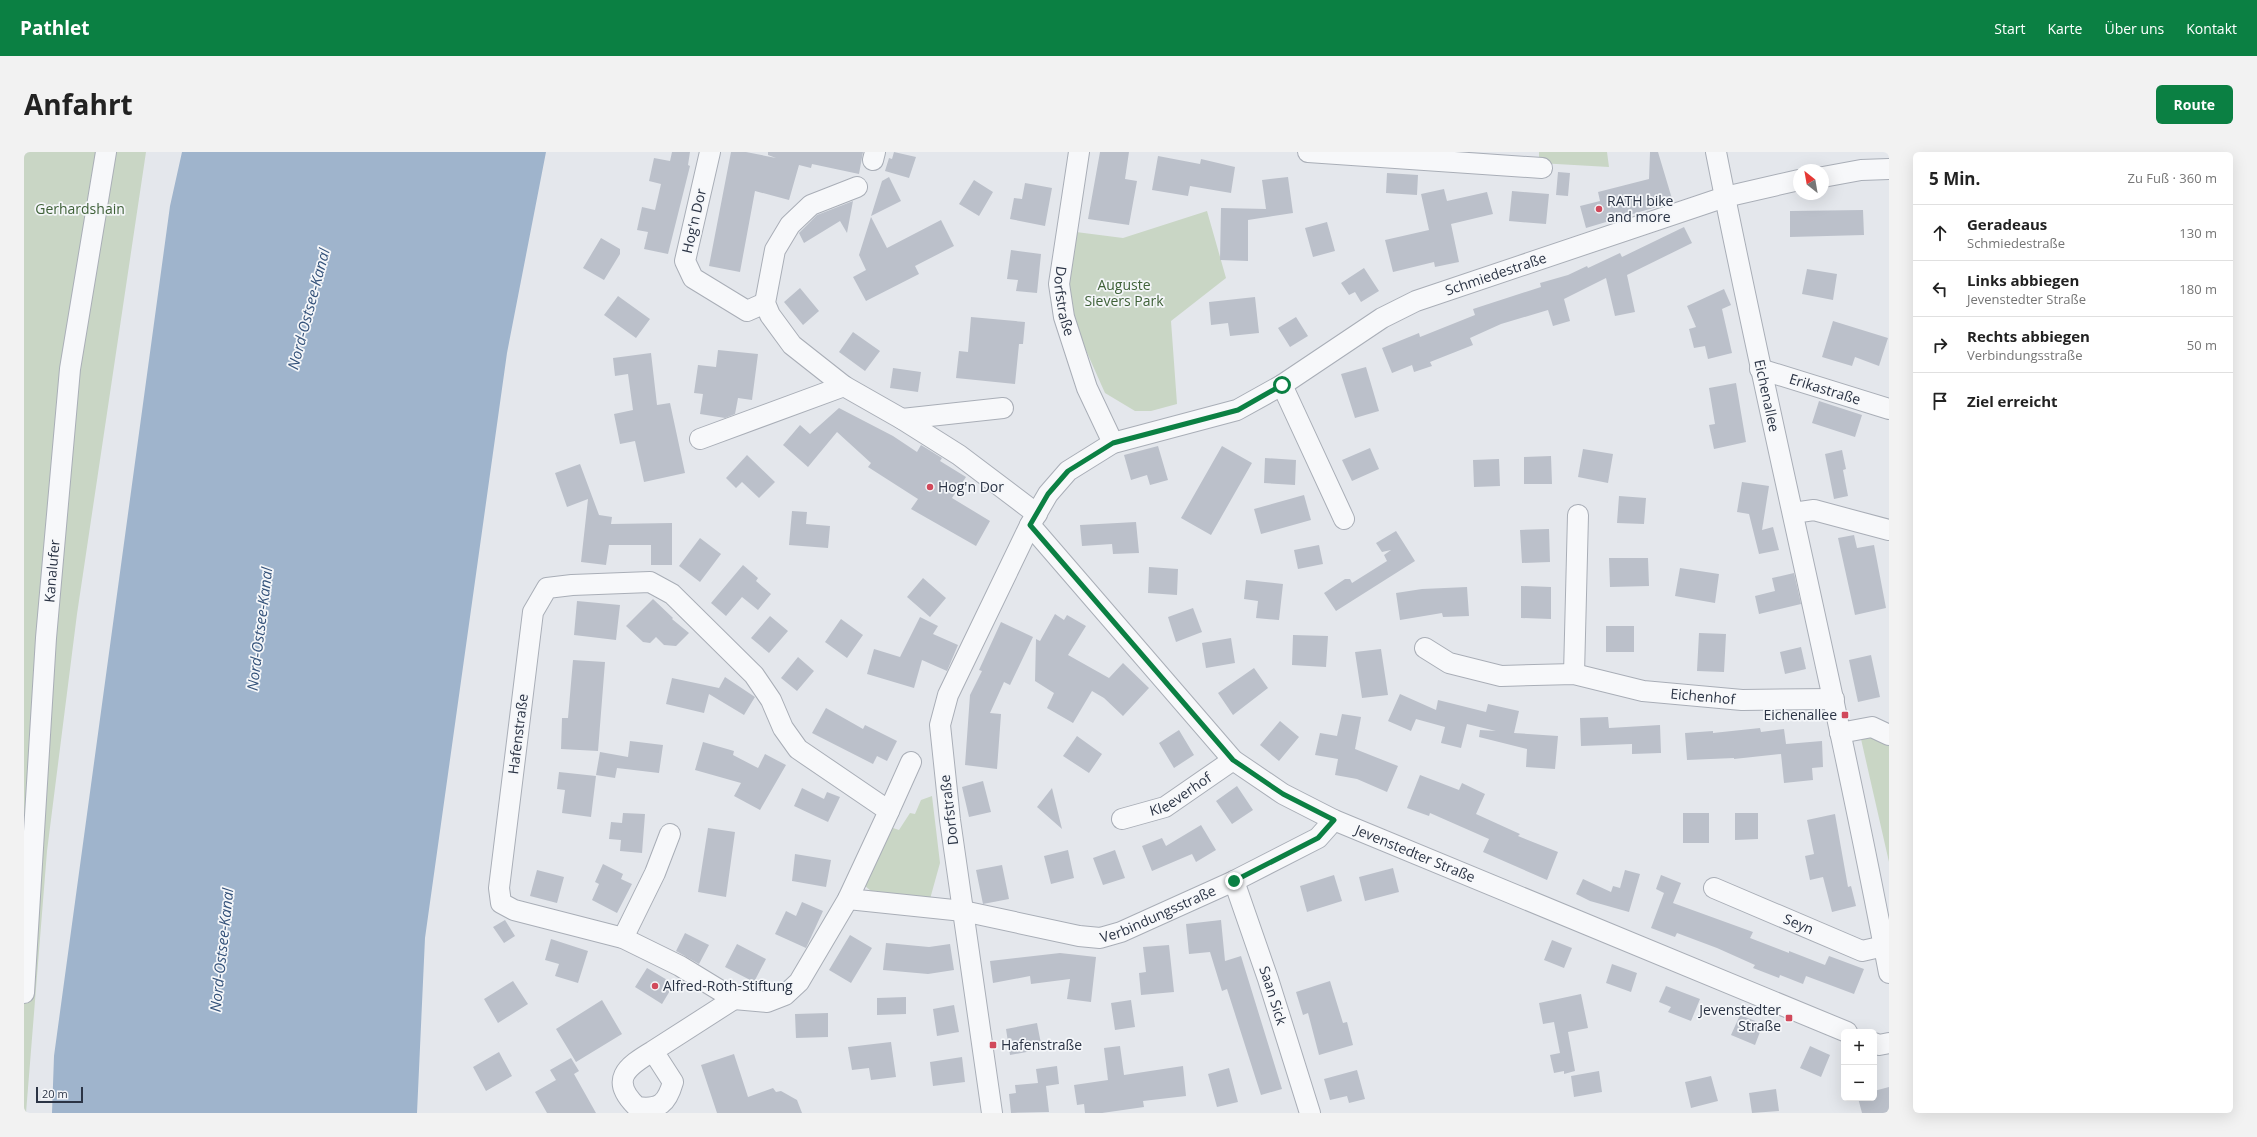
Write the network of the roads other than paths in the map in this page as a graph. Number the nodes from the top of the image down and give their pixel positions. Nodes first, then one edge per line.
1 (106, 152) edge
2 (710, 152) edge
3 (1079, 152) edge
4 (1308, 152) edge
5 (1716, 152) edge
6 (1407, 155) edge
7 (1542, 168) dead end
8 (1889, 169) edge
9 (1829, 175) edge
10 (1793, 181) edge
11 (857, 187) dead end
12 (1725, 197) junction
13 (765, 304) junction
14 (1760, 370) junction
15 (1282, 385) junction
16 (844, 386) junction
17 (1003, 408) dead end
18 (1889, 409) edge
19 (902, 419) junction
20 (700, 439) dead end
21 (1113, 443) junction
22 (1793, 513) junction
23 (1578, 515) dead end
24 (1344, 519) dead end
25 (1033, 520) junction
26 (1889, 530) edge
27 (1425, 648) dead end
28 (1574, 674) junction
29 (1834, 699) junction
30 (1840, 734) junction
31 (1889, 736) edge
32 (1233, 760) junction
33 (910, 762) dead end
34 (889, 811) junction
35 (1122, 819) dead end
36 (1334, 820) junction
37 (670, 834) dead end
38 (1234, 881) junction
39 (1714, 888) dead end
40 (848, 899) junction
41 (963, 911) junction
42 (623, 938) junction
43 (1884, 946) junction
44 (1889, 973) edge
45 (24, 993) edge
46 (734, 998) junction
47 (1841, 1030) edge
48 (1889, 1043) edge
49 (1877, 1044) edge
50 (653, 1051) junction
51 (667, 1108) edge
52 (1307, 1112) edge
53 (992, 1113) edge

1 - 45 street, Kanalufer
2 - 13 street, Hog'n Dor
3 - 21 street, Dorfstraße
4 - 6 street
5 - 12 street, Eichenallee
6 - 7 street
8 - 9 street
10 - 12 street, Schmiedestraße
11 - 13 street
12 - 14 street, Eichenallee
12 - 15 street, Schmiedestraße
13 - 16 street
14 - 18 street, Erikastraße
14 - 22 street, Eichenallee
15 - 21 street, Schmiedestraße
15 - 24 street
16 - 19 street
16 - 20 street
17 - 19 street
19 - 25 street
21 - 25 street, Schmiedestraße
22 - 26 street
22 - 29 street, Eichenallee
23 - 28 street
25 - 32 street, Jevenstedter Straße
25 - 41 street, Dorfstraße
27 - 28 street, Eichenhof
28 - 29 street, Eichenhof
29 - 30 street, Eichenallee
30 - 31 street
30 - 43 street, Eichenallee
32 - 35 street, Kleeverhof
32 - 36 street, Jevenstedter Straße
33 - 34 street, Hafenstraße
34 - 40 street, Hafenstraße
34 - 42 street, Hafenstraße
36 - 38 street, Verbindungsstraße
36 - 47 street, Jevenstedter Straße
37 - 42 street
38 - 41 street, Verbindungsstraße
38 - 52 street, Saan Sick
39 - 43 street, Seyn
40 - 41 street
40 - 46 street, Hafenstraße
41 - 53 street, Dorfstraße
42 - 46 street, Hafenstraße
43 - 44 street, Eichenallee
46 - 50 street
48 - 49 street
50 - 51 street
50 - 51 street

